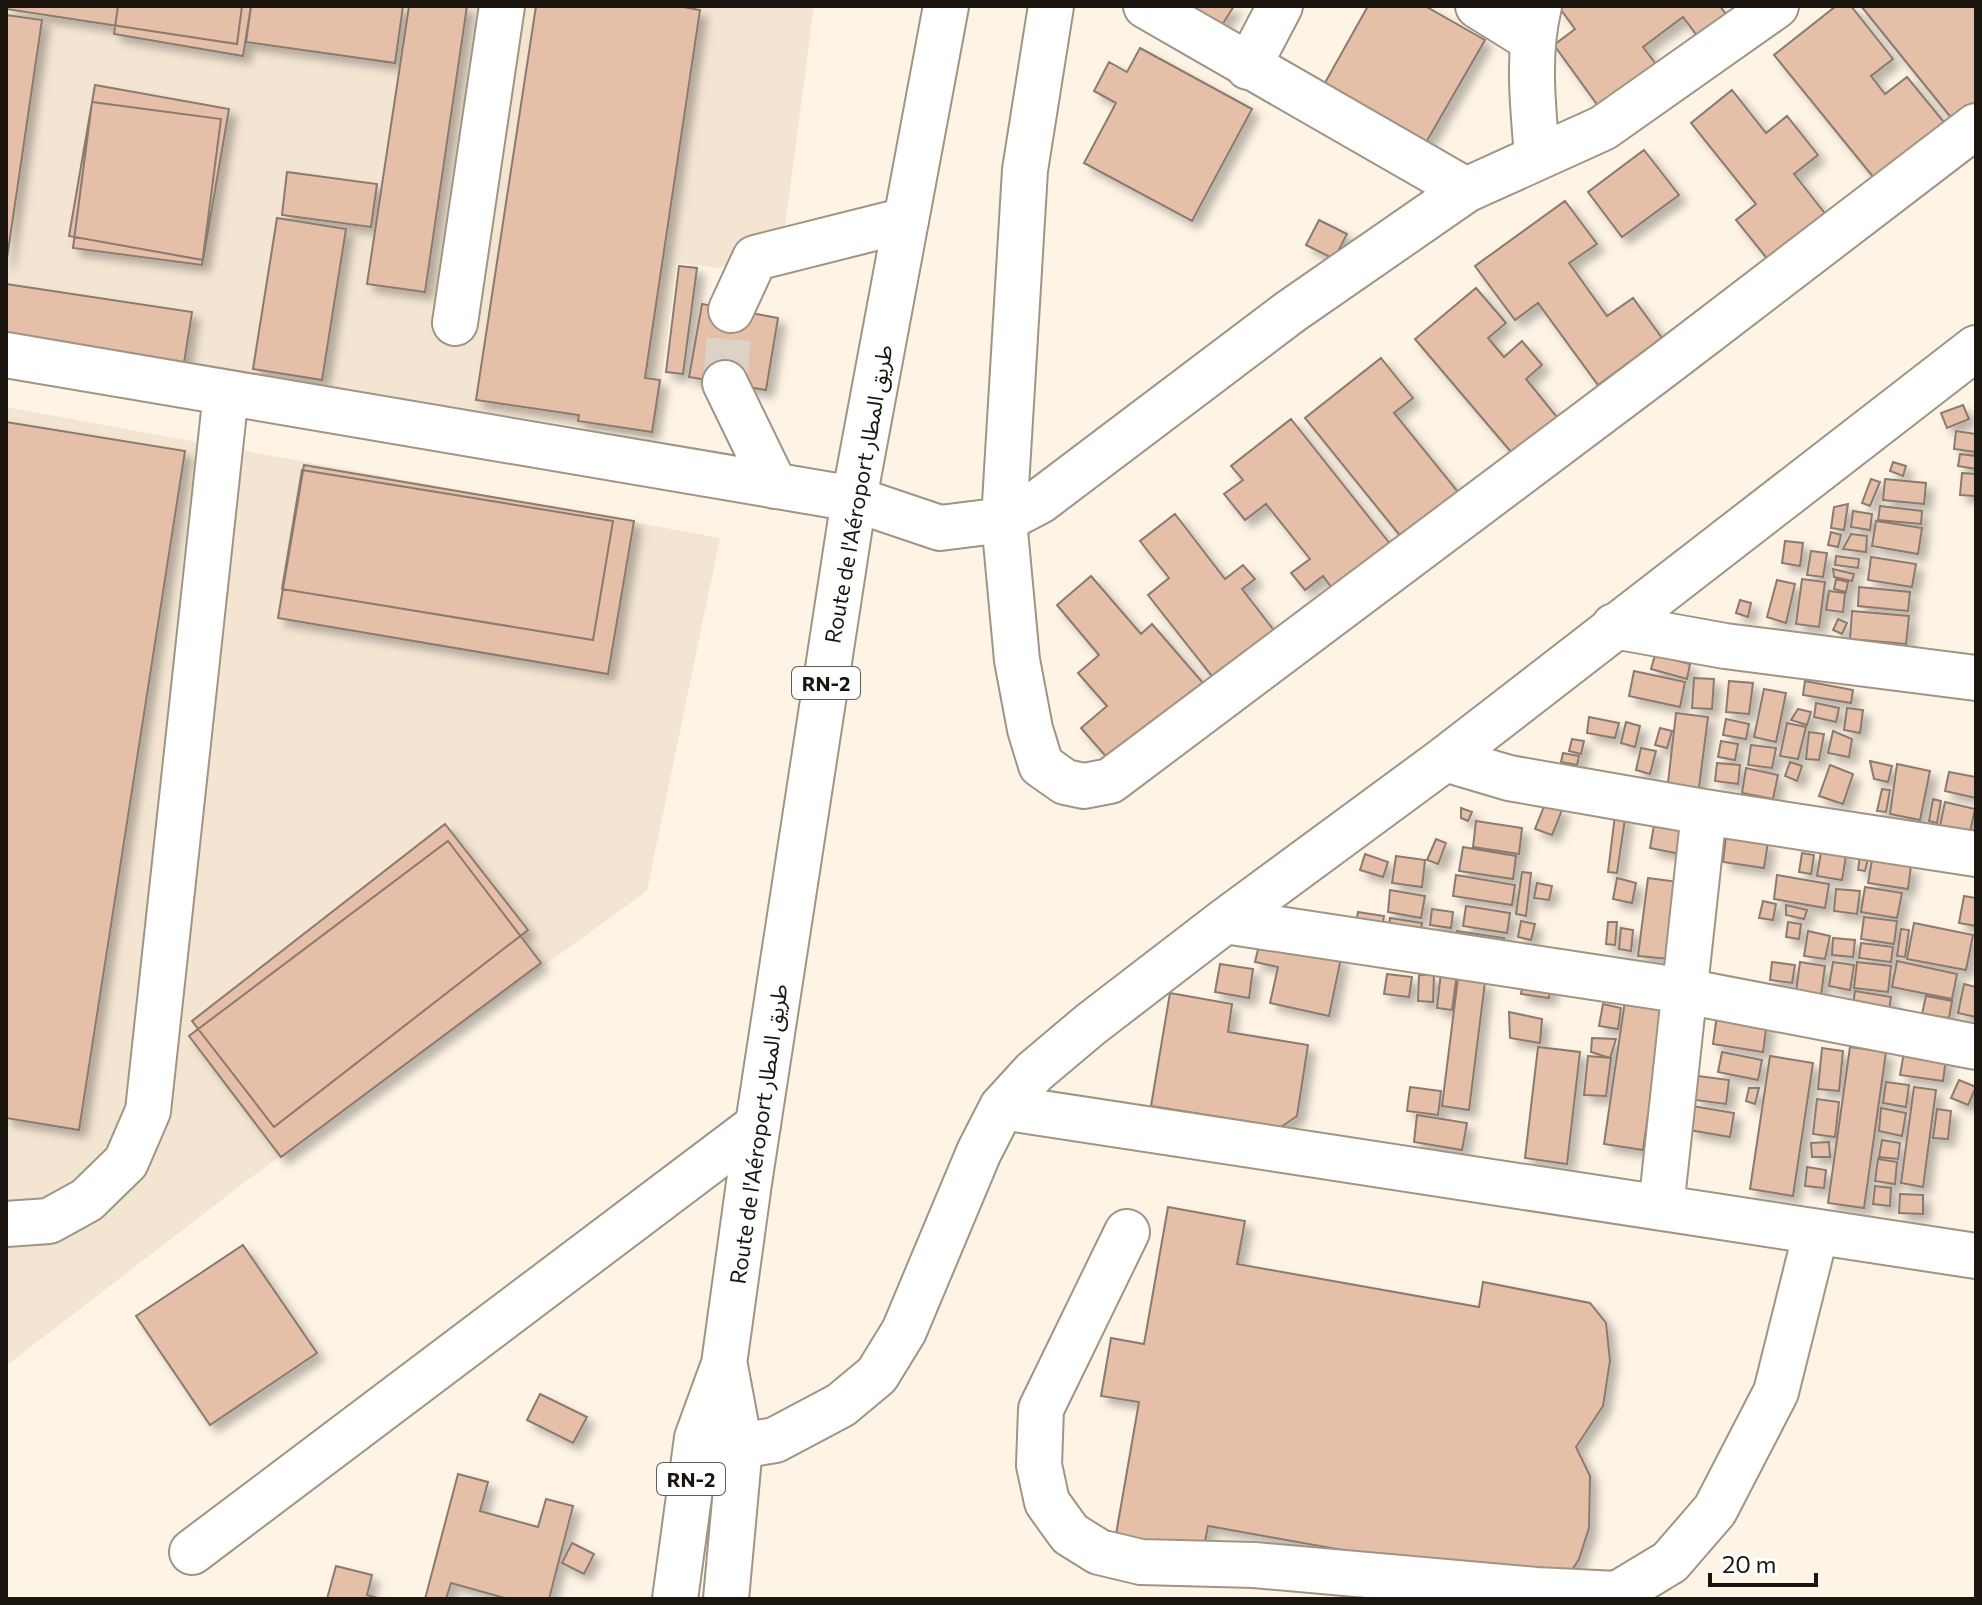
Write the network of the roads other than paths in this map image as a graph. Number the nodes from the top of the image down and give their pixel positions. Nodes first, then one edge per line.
1 (502, 6) edge
2 (946, 6) edge
3 (1051, 6) edge
4 (1146, 6) edge
5 (1280, 6) edge
6 (1478, 6) edge
7 (1776, 6) edge
8 (1535, 22) edge
9 (1248, 67) junction
10 (1976, 126) edge
11 (1537, 156) junction
12 (1466, 190) junction
13 (906, 220) junction
14 (731, 310) tunnel mouth
15 (455, 323) dead end
16 (1976, 348) edge
17 (6, 355) edge
18 (725, 383) tunnel mouth
19 (226, 393) junction
20 (775, 486) junction
21 (854, 499) junction
22 (1004, 520) junction
23 (1614, 626) junction
24 (1976, 678) edge
25 (1445, 759) junction
26 (1704, 812) junction
27 (1976, 854) edge
28 (1225, 921) junction
29 (1685, 991) junction
30 (1976, 1047) edge
31 (1002, 1107) junction
32 (758, 1125) junction
33 (1661, 1208) junction
34 (6, 1224) edge
35 (1127, 1232) dead end
36 (1816, 1232) junction
37 (1976, 1256) edge
38 (724, 1364) junction
39 (697, 1438) junction
40 (740, 1446) junction
41 (192, 1552) dead end
42 (675, 1599) edge
43 (726, 1599) edge

1 - 15 street
2 - 13 street, Route de l'Aéroport طريق المطار / RN-2
3 - 22 street
4 - 9 street
5 - 9 street
6 - 8 street
7 - 11 street
8 - 11 street
9 - 12 street
10 - 22 street
11 - 12 street
12 - 22 street
13 - 14 street
13 - 21 street, Route de l'Aéroport طريق المطار / RN-2
16 - 23 street
17 - 19 street
18 - 20 street
19 - 20 street
19 - 34 street
20 - 21 street
21 - 22 street
21 - 32 street, Route de l'Aéroport طريق المطار / RN-2
23 - 24 street
23 - 25 street
25 - 26 street
25 - 28 street
26 - 27 street
26 - 29 street
28 - 29 street
28 - 31 street
29 - 30 street
29 - 33 street
31 - 33 street
31 - 40 street
32 - 38 street, Route de l'Aéroport طريق المطار / RN-2
32 - 41 street
33 - 36 street
35 - 36 street
36 - 37 street
38 - 39 street, RN-2
38 - 40 street, RN-2
39 - 40 street
39 - 42 street, RN-2
40 - 43 street, RN-2

